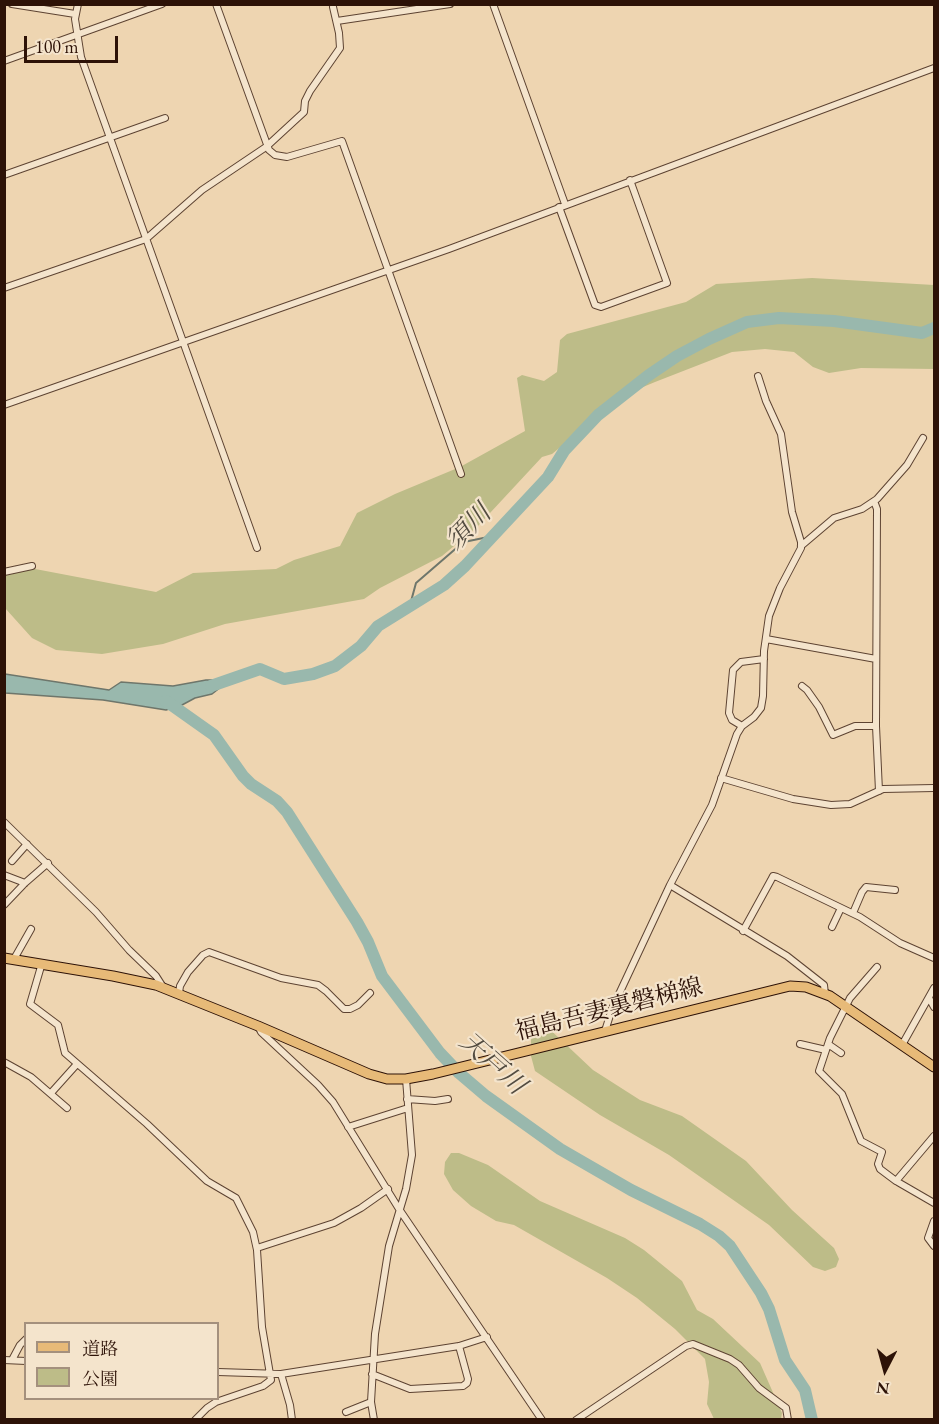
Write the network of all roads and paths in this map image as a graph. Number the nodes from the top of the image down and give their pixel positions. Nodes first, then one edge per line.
1 (12, 4) edge
2 (78, 4) edge
3 (162, 4) edge
4 (216, 4) edge
5 (450, 4) edge
6 (493, 4) edge
7 (333, 7) dead end
8 (75, 14) junction
9 (337, 21) junction
10 (78, 36) junction
11 (4, 61) edge
12 (934, 68) edge
13 (165, 118) dead end
14 (110, 137) junction
15 (266, 147) junction
16 (4, 175) edge
17 (630, 180) junction
18 (562, 205) junction
19 (146, 239) junction
20 (387, 270) junction
21 (4, 288) edge
22 (182, 342) junction
23 (759, 376) dead end
24 (4, 405) edge
25 (923, 438) dead end
26 (461, 474) dead end
27 (874, 501) junction
28 (801, 546) junction
29 (257, 548) dead end
30 (32, 566) dead end
31 (4, 572) edge
32 (766, 639) junction
33 (764, 659) junction
34 (876, 659) junction
35 (802, 686) dead end
36 (742, 726) junction
37 (876, 726) junction
38 (722, 778) junction
39 (934, 788) edge
40 (879, 791) junction
41 (4, 822) edge
42 (27, 844) junction
43 (12, 861) dead end
44 (48, 863) junction
45 (4, 875) edge
46 (25, 883) junction
47 (670, 885) junction
48 (895, 890) dead end
49 (4, 905) edge
50 (841, 908) junction
51 (853, 913) junction
52 (832, 927) dead end
53 (31, 929) dead end
54 (743, 931) junction
55 (934, 958) edge
56 (9, 959) edge
57 (42, 963) junction
58 (877, 967) dead end
59 (164, 988) junction
60 (934, 988) edge
61 (179, 993) junction
62 (370, 993) dead end
63 (825, 994) junction
64 (929, 998) junction
65 (846, 1006) junction
66 (934, 1007) edge
67 (258, 1026) junction
68 (605, 1031) junction
69 (800, 1044) dead end
70 (902, 1045) junction
71 (827, 1047) junction
72 (840, 1053) dead end
73 (4, 1062) edge
74 (77, 1064) junction
75 (934, 1067) edge
76 (406, 1079) junction
77 (51, 1093) junction
78 (407, 1099) junction
79 (448, 1099) dead end
80 (67, 1108) dead end
81 (408, 1108) junction
82 (348, 1127) junction
83 (934, 1136) edge
84 (896, 1181) junction
85 (388, 1189) junction
86 (934, 1203) edge
87 (399, 1209) junction
88 (934, 1221) edge
89 (934, 1246) edge
90 (257, 1248) junction
91 (487, 1337) junction
92 (24, 1342) edge
93 (459, 1346) junction
94 (4, 1360) edge
95 (12, 1360) junction
96 (24, 1361) edge
97 (372, 1361) junction
98 (219, 1372) edge
99 (271, 1374) junction
100 (281, 1374) junction
101 (372, 1374) junction
102 (371, 1402) junction
103 (346, 1412) dead end
104 (195, 1419) edge
105 (292, 1419) edge
106 (374, 1419) edge
107 (542, 1419) edge
108 (576, 1419) edge
109 (788, 1419) edge

1 - 8 street
2 - 8 street
3 - 10 street
4 - 15 street
5 - 9 street
6 - 18 street
7 - 9 street
8 - 10 street
9 - 15 street
10 - 11 street
10 - 14 street
12 - 17 street
13 - 14 street
14 - 16 street
14 - 19 street
15 - 19 street
15 - 20 street
17 - 18 street
17 - 18 street
18 - 20 street
19 - 21 street
19 - 22 street
20 - 22 street
20 - 26 street
22 - 24 street
22 - 29 street
23 - 28 street
25 - 27 street
27 - 28 street
27 - 34 street
28 - 32 street
30 - 31 street
32 - 33 street
32 - 34 street
33 - 36 street
33 - 36 street
34 - 37 street
35 - 37 street
36 - 38 street
37 - 40 street
38 - 40 street
38 - 47 street
39 - 40 street
41 - 42 street
42 - 43 street
42 - 44 street
44 - 46 street
44 - 59 street
45 - 46 street
46 - 49 street
47 - 54 street
47 - 68 street
48 - 51 street
50 - 51 street
50 - 52 street
50 - 54 street
51 - 55 street
53 - 56 street
54 - 63 street
56 - 57 main road, 福島吾妻裏磐梯線
57 - 59 main road, 福島吾妻裏磐梯線
57 - 74 street
58 - 65 street
59 - 61 main road, 福島吾妻裏磐梯線
60 - 64 street
61 - 62 street
61 - 67 main road, 福島吾妻裏磐梯線
63 - 65 main road, 福島吾妻裏磐梯線
63 - 68 main road, 福島吾妻裏磐梯線
64 - 66 street
64 - 70 street
65 - 70 main road, 福島吾妻裏磐梯線
65 - 71 street
67 - 76 main road, 福島吾妻裏磐梯線
67 - 82 street
68 - 76 main road, 福島吾妻裏磐梯線
69 - 71 street
70 - 75 main road, 福島吾妻裏磐梯線
71 - 72 street
71 - 84 street
73 - 77 street
74 - 77 street
74 - 90 street
76 - 78 street
77 - 80 street
78 - 79 street
78 - 81 street
81 - 82 street
81 - 87 street
82 - 85 street
83 - 84 street
84 - 86 street
85 - 87 street
85 - 90 street
87 - 91 street
87 - 97 street
88 - 89 street
90 - 99 street
91 - 93 street
91 - 107 street
92 - 95 street
93 - 97 street
93 - 101 street
94 - 95 street
95 - 96 street
97 - 100 street
97 - 101 street
98 - 99 street
99 - 100 street
99 - 104 street
100 - 105 street
101 - 102 street
102 - 103 street
102 - 106 street
108 - 109 street

